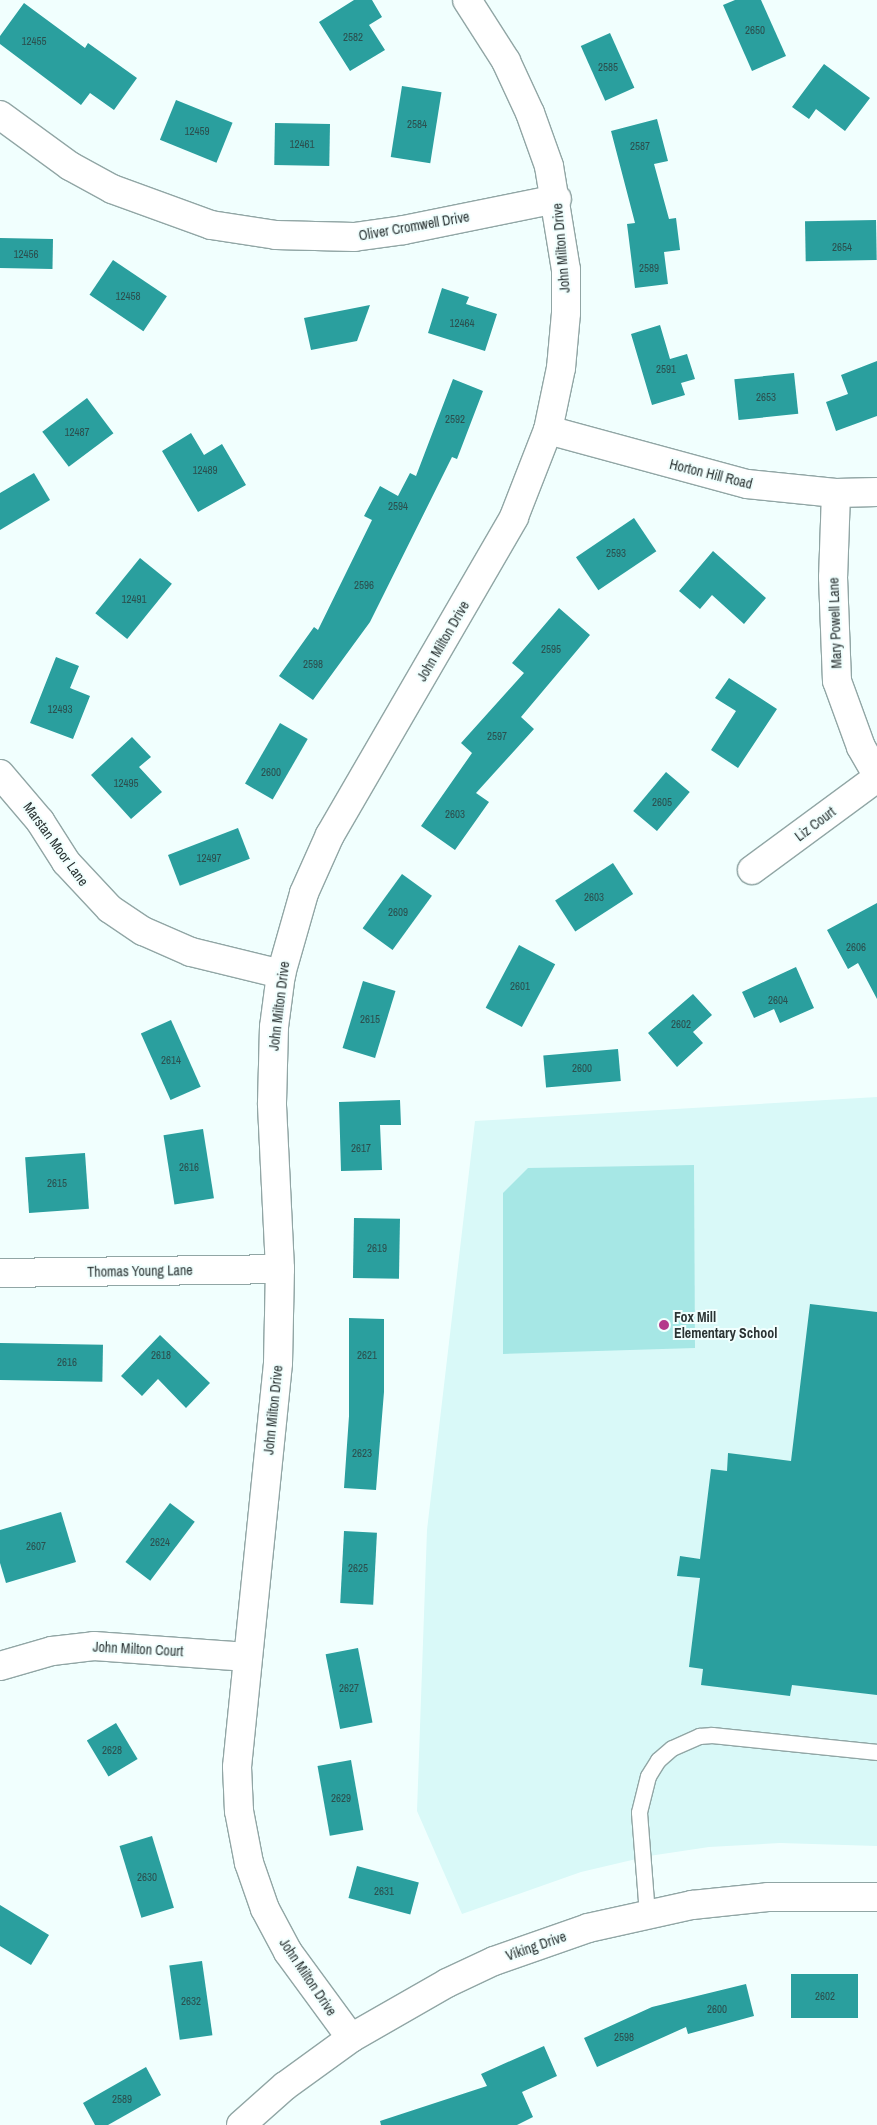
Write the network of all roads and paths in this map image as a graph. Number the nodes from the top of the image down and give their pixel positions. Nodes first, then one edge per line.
1 (467, 0) edge
2 (0, 115) edge
3 (557, 199) junction
4 (548, 430) junction
5 (877, 492) edge
6 (836, 493) junction
7 (0, 774) edge
8 (877, 776) edge
9 (752, 870) dead end
10 (281, 974) junction
11 (280, 1269) junction
12 (0, 1273) edge
13 (248, 1657) junction
14 (0, 1666) edge
15 (877, 1752) edge
16 (877, 1897) edge
17 (648, 1914) junction
18 (350, 2038) junction
19 (241, 2125) edge

1 - 3 street, John Milton Drive
2 - 3 street, Oliver Cromwell Drive
3 - 4 street, John Milton Drive
4 - 6 street, Horton Hill Road
4 - 10 street, John Milton Drive
5 - 6 street, Horton Hill Road
6 - 8 street, Mary Powell Lane
7 - 10 street, Marstan Moor Lane
8 - 9 street, Liz Court
10 - 11 street, John Milton Drive
11 - 12 street, Thomas Young Lane
11 - 13 street, John Milton Drive
13 - 14 street, John Milton Court
13 - 18 street, John Milton Drive
15 - 17 lane
16 - 17 street, Viking Drive
17 - 18 street, Viking Drive
18 - 19 street, Viking Drive

